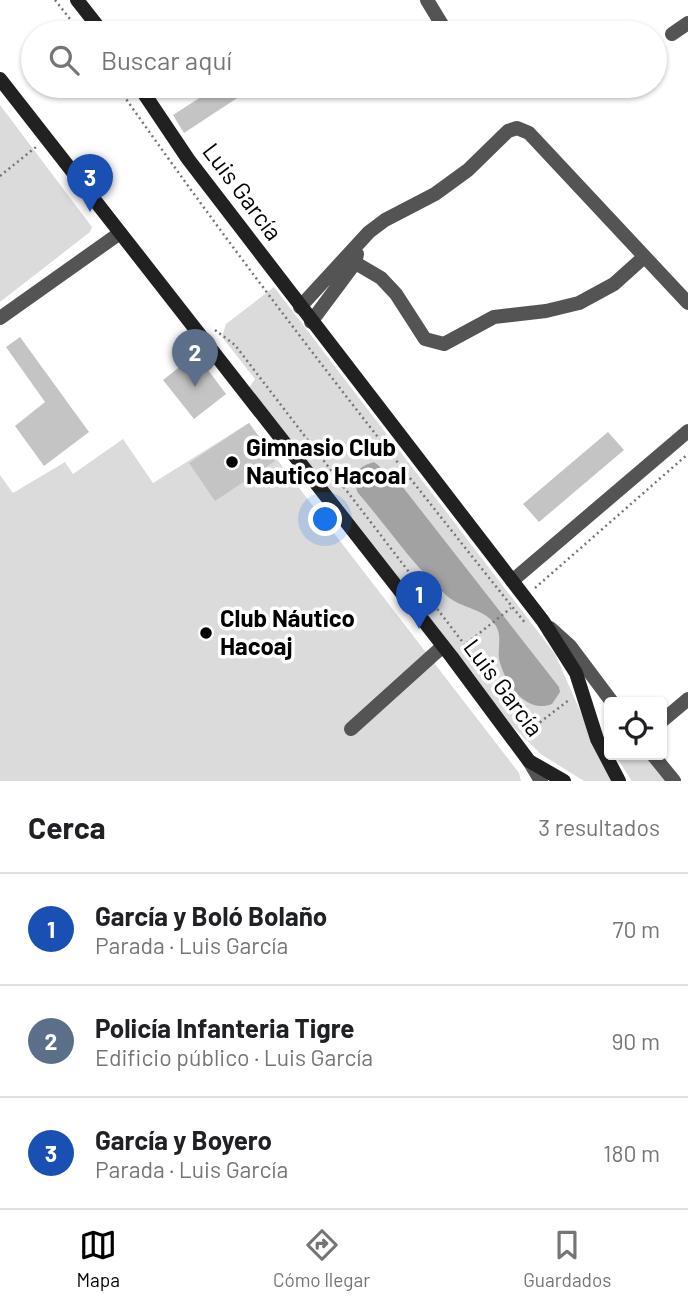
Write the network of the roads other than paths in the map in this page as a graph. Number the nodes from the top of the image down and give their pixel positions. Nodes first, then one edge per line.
1 (77, 0) edge
2 (428, 0) edge
3 (94, 21) edge
4 (440, 21) edge
5 (688, 23) edge
6 (672, 34) dead end
7 (0, 79) edge
8 (147, 98) edge
9 (120, 233) junction
10 (644, 257) junction
11 (351, 261) junction
12 (688, 303) edge
13 (300, 307) junction
14 (0, 318) edge
15 (312, 322) junction
16 (688, 431) edge
17 (512, 580) junction
18 (543, 621) junction
19 (447, 651) junction
20 (608, 697) edge
21 (688, 699) edge
22 (667, 717) edge
23 (351, 729) dead end
24 (657, 760) edge
25 (529, 761) junction
26 (541, 781) edge
27 (564, 781) edge
28 (619, 781) edge
29 (674, 781) edge

1 - 3 main road
2 - 4 street
5 - 6 street
7 - 9 main road, Luis García
8 - 13 main road, Luis García
9 - 14 street
9 - 19 main road, Luis García
10 - 11 street
10 - 11 street
10 - 12 street
11 - 13 street
11 - 15 street
13 - 15 main road, Luis García
15 - 17 main road, Luis García
16 - 17 street
17 - 18 main road, Luis García
18 - 20 street, Luis García
18 - 28 main road, Luis García
19 - 23 street
19 - 25 main road, Luis García
21 - 22 street
24 - 29 street
25 - 26 street, Luis García
25 - 27 main road, Luis García

